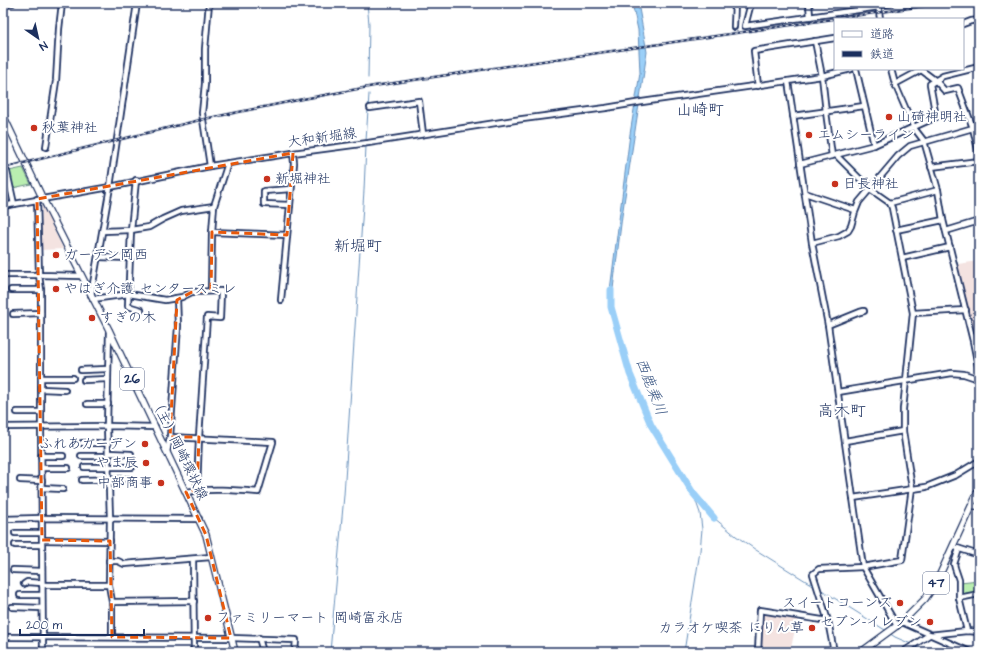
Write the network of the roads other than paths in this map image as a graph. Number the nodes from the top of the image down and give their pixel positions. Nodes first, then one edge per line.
1 (12, 3) edge
2 (62, 3) edge
3 (137, 3) edge
4 (209, 3) edge
5 (735, 3) edge
6 (751, 3) edge
7 (809, 3) edge
8 (892, 3) edge
9 (3, 5) edge
10 (879, 5) edge
11 (810, 17) junction
12 (880, 18) edge
13 (979, 20) edge
14 (964, 24) edge
15 (734, 27) dead end
16 (834, 38) edge
17 (815, 41) junction
18 (979, 67) edge
19 (846, 70) edge
20 (856, 70) edge
21 (891, 70) edge
22 (921, 70) edge
23 (822, 76) junction
24 (788, 81) junction
25 (936, 81) junction
26 (895, 84) junction
27 (758, 86) junction
28 (864, 106) junction
29 (370, 108) dead end
30 (826, 112) junction
31 (3, 115) edge
32 (793, 116) junction
33 (914, 128) junction
34 (973, 128) junction
35 (979, 128) edge
36 (423, 134) junction
37 (924, 141) junction
38 (874, 145) junction
39 (46, 148) dead end
40 (293, 152) junction
41 (979, 154) edge
42 (834, 155) junction
43 (979, 161) edge
44 (228, 163) junction
45 (800, 164) junction
46 (210, 166) junction
47 (931, 167) junction
48 (3, 173) edge
49 (136, 180) junction
50 (110, 187) junction
51 (292, 189) junction
52 (870, 189) junction
53 (938, 190) junction
54 (805, 193) junction
55 (40, 199) junction
56 (890, 203) junction
57 (14, 204) junction
58 (290, 205) junction
59 (3, 206) edge
60 (214, 206) junction
61 (856, 210) junction
62 (943, 220) junction
63 (979, 221) edge
64 (131, 230) junction
65 (896, 230) junction
66 (103, 231) junction
67 (946, 231) junction
68 (212, 232) junction
69 (287, 235) junction
70 (812, 243) junction
71 (950, 247) junction
72 (98, 257) junction
73 (130, 258) junction
74 (902, 258) junction
75 (3, 275) edge
76 (39, 275) junction
77 (81, 276) junction
78 (11, 290) dead end
79 (41, 290) junction
80 (211, 290) junction
81 (129, 294) junction
82 (92, 297) junction
83 (177, 298) junction
84 (281, 300) dead end
85 (141, 310) dead end
86 (966, 310) junction
87 (864, 311) dead end
88 (913, 313) junction
89 (13, 314) dead end
90 (41, 314) junction
91 (828, 325) junction
92 (109, 330) junction
93 (979, 339) edge
94 (973, 341) junction
95 (108, 369) junction
96 (81, 370) dead end
97 (979, 371) edge
98 (41, 378) junction
99 (73, 378) dead end
100 (108, 379) junction
101 (979, 379) edge
102 (84, 380) dead end
103 (905, 382) junction
104 (41, 390) junction
105 (65, 390) dead end
106 (838, 392) junction
107 (87, 404) dead end
108 (108, 404) junction
109 (17, 412) dead end
110 (41, 412) junction
111 (107, 426) junction
112 (41, 427) junction
113 (155, 427) junction
114 (3, 428) edge
115 (903, 431) junction
116 (170, 437) junction
117 (199, 438) junction
118 (845, 440) junction
119 (82, 443) dead end
120 (108, 443) junction
121 (167, 452) junction
122 (131, 454) dead end
123 (108, 455) junction
124 (42, 456) junction
125 (63, 456) dead end
126 (81, 456) dead end
127 (979, 461) edge
128 (84, 467) dead end
129 (132, 467) dead end
130 (42, 468) junction
131 (68, 468) dead end
132 (108, 468) junction
133 (109, 479) junction
134 (132, 479) dead end
135 (20, 480) dead end
136 (82, 480) dead end
137 (42, 481) junction
138 (42, 488) junction
139 (63, 488) dead end
140 (912, 488) junction
141 (197, 490) junction
142 (979, 490) edge
143 (186, 492) junction
144 (853, 498) junction
145 (972, 506) junction
146 (979, 507) edge
147 (42, 518) junction
148 (110, 518) junction
149 (3, 519) edge
150 (199, 519) junction
151 (15, 533) dead end
152 (42, 533) junction
153 (110, 541) junction
154 (42, 543) junction
155 (15, 545) dead end
156 (956, 548) junction
157 (979, 555) edge
158 (211, 557) junction
159 (193, 559) junction
160 (109, 562) junction
161 (863, 567) junction
162 (13, 570) dead end
163 (42, 571) junction
164 (24, 584) dead end
165 (42, 584) junction
166 (109, 585) junction
167 (979, 594) edge
168 (20, 595) dead end
169 (42, 595) junction
170 (959, 598) junction
171 (194, 601) junction
172 (112, 602) junction
173 (12, 607) dead end
174 (42, 608) junction
175 (828, 621) junction
176 (899, 624) junction
177 (967, 631) junction
178 (979, 632) edge
179 (929, 635) junction
180 (3, 637) edge
181 (43, 637) junction
182 (112, 637) junction
183 (194, 638) junction
184 (231, 638) junction
185 (259, 638) junction
186 (43, 652) edge
187 (194, 652) edge
188 (235, 652) edge
189 (263, 652) edge
190 (295, 652) edge
191 (758, 652) edge
192 (834, 652) edge
193 (861, 652) edge
194 (903, 652) edge
195 (970, 652) edge

1 - 9 main road
2 - 39 street
3 - 50 street
4 - 46 street
5 - 15 street
6 - 11 street
7 - 11 street
8 - 10 street
10 - 11 street
10 - 12 street
13 - 14 street
16 - 17 street
17 - 23 street
17 - 27 street
18 - 25 street
19 - 23 street, 大和新堀線
20 - 28 street
21 - 26 street
22 - 25 street
22 - 26 street
23 - 24 street, 大和新堀線
23 - 30 street
24 - 27 street, 大和新堀線
24 - 32 street
25 - 33 street
25 - 34 street
26 - 33 street
27 - 36 street, 大和新堀線
28 - 30 street
28 - 38 street
29 - 36 street
30 - 32 street
30 - 42 street
31 - 55 main road, （主）岡崎環状線 / 26
32 - 45 street
33 - 37 street
33 - 38 street
34 - 35 street
34 - 37 street
34 - 41 street
36 - 40 street, 大和新堀線
37 - 47 street
37 - 52 street
38 - 42 street
40 - 44 street, 大和新堀線
40 - 51 street
42 - 45 street
42 - 52 street
43 - 47 street
44 - 46 street, 大和新堀線
44 - 60 street
45 - 54 street
46 - 49 street, 大和新堀線
47 - 53 street
48 - 57 street
49 - 50 street, 大和新堀線
49 - 64 street
50 - 55 street, 大和新堀線
50 - 66 street
51 - 58 street
51 - 58 street
52 - 56 street
52 - 61 street
53 - 56 street
53 - 62 street
54 - 61 street
54 - 70 street
55 - 57 street, 大和新堀線
55 - 76 street
55 - 77 main road, （主）岡崎環状線 / 26
56 - 65 street
57 - 59 street, 大和新堀線
58 - 69 street
60 - 64 street
60 - 68 street
61 - 70 street
62 - 65 street
62 - 67 street
63 - 67 street
64 - 66 street
64 - 73 street
65 - 74 street
66 - 72 street
67 - 71 street
68 - 69 street
68 - 80 street
69 - 84 street
70 - 91 street
71 - 74 street
71 - 86 street
72 - 73 street
72 - 82 street
73 - 81 street
74 - 88 street
75 - 76 street
76 - 77 street
76 - 79 street
77 - 82 main road, （主）岡崎環状線 / 26
78 - 79 street
79 - 90 street
80 - 83 street
80 - 117 street
81 - 82 street
81 - 83 street
81 - 85 street
82 - 92 main road, （主）岡崎環状線 / 26
83 - 116 street
86 - 88 street
86 - 94 street
87 - 91 street
88 - 103 street
89 - 90 street
90 - 98 street
91 - 106 street
92 - 95 street
92 - 113 main road, （主）岡崎環状線 / 26
93 - 94 street
94 - 97 street
95 - 96 street
95 - 100 street
98 - 99 street
98 - 104 street
100 - 102 street
100 - 108 street
101 - 103 street
103 - 106 street
103 - 115 street
104 - 105 street
104 - 110 street
106 - 118 street
107 - 108 street
108 - 111 street
109 - 110 street
110 - 112 street
111 - 112 street
111 - 113 street
111 - 120 street
112 - 114 street
112 - 124 street
113 - 121 main road, （主）岡崎環状線 / 26
115 - 118 street
115 - 140 street
116 - 117 street
116 - 121 street
117 - 141 street
117 - 141 street
118 - 144 street
119 - 120 street
120 - 123 street
121 - 143 main road, （主）岡崎環状線 / 26
122 - 123 street
123 - 126 street
123 - 132 street
124 - 125 street
124 - 130 street
127 - 140 street
128 - 132 street
129 - 132 street
130 - 131 street
130 - 137 street
132 - 133 street
133 - 134 street
133 - 136 street
133 - 148 street
135 - 137 street
137 - 138 street
138 - 139 street
138 - 147 street
140 - 144 street
140 - 161 street
141 - 143 street
142 - 145 main road, 47
143 - 150 main road, （主）岡崎環状線 / 26
144 - 161 street
145 - 146 street
145 - 156 main road, 47
147 - 148 street
147 - 149 street
147 - 152 street
148 - 150 street
148 - 153 street
150 - 158 main road, （主）岡崎環状線 / 26
151 - 152 street
152 - 154 street
153 - 154 street
153 - 160 street
154 - 155 street
154 - 163 street
156 - 157 street
156 - 170 street
156 - 176 main road, 47
158 - 159 street
158 - 184 main road, （主）岡崎環状線 / 26
159 - 160 street
159 - 171 street
160 - 166 street
161 - 175 street
161 - 176 street
162 - 163 street
163 - 165 street
164 - 165 street
165 - 166 street
165 - 169 street
166 - 172 street
167 - 170 street
168 - 169 street
169 - 174 street
170 - 177 street
171 - 172 street
171 - 183 street
172 - 182 street
173 - 174 street
174 - 181 street
175 - 191 street
175 - 192 street
176 - 179 street
176 - 193 main road, 47
177 - 178 street
177 - 179 street
179 - 194 street
179 - 195 street
180 - 181 street
181 - 182 street
181 - 186 street
182 - 183 street
183 - 184 street
183 - 187 street
184 - 185 street
184 - 188 main road, （主）岡崎環状線 / 26
185 - 189 street
185 - 190 street

